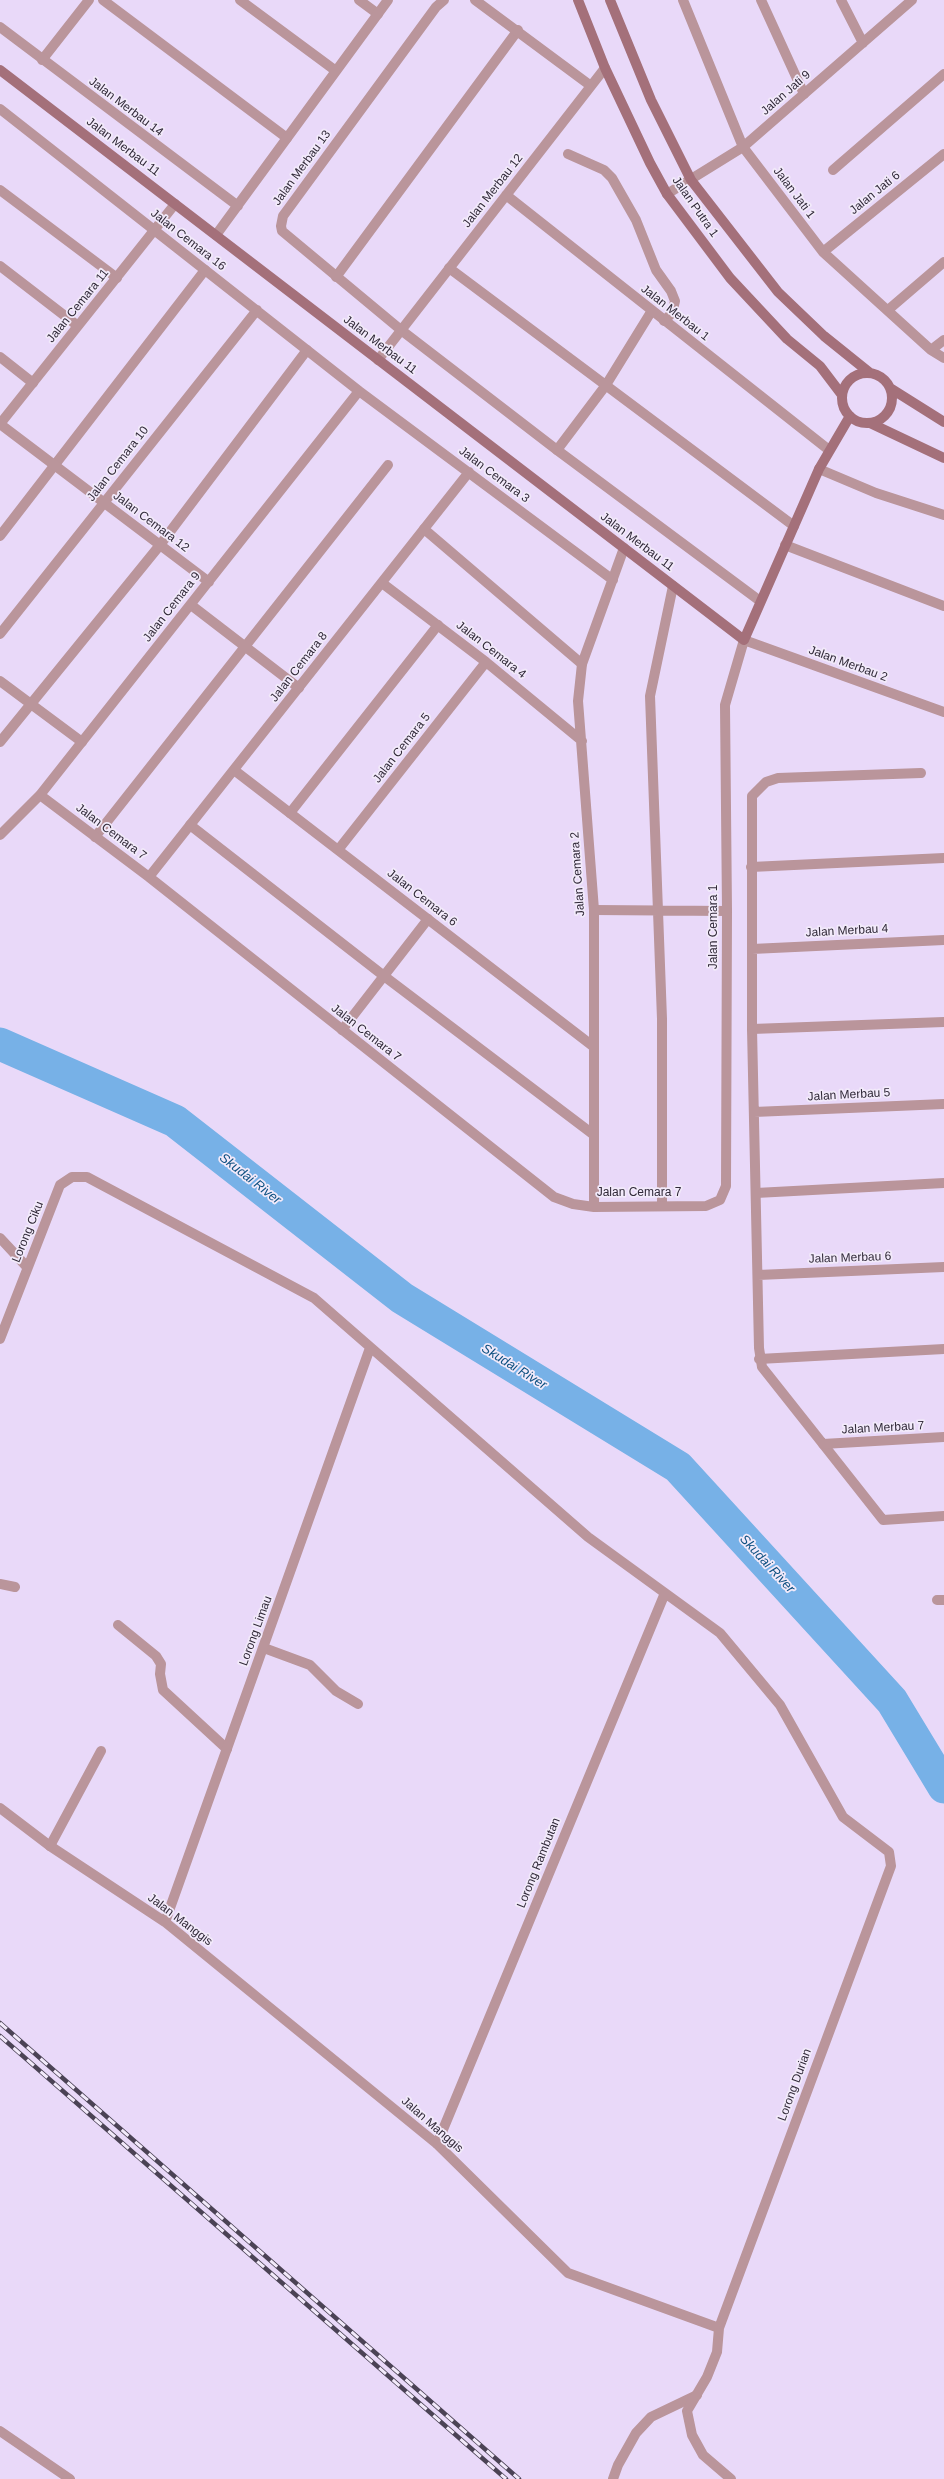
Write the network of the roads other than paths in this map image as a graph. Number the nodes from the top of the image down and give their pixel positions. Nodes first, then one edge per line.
1 (89, 0) edge
2 (103, 0) edge
3 (240, 0) edge
4 (359, 0) edge
5 (388, 0) edge
6 (444, 0) edge
7 (475, 0) edge
8 (578, 0) edge
9 (610, 0) edge
10 (683, 0) edge
11 (761, 0) edge
12 (841, 0) edge
13 (911, 0) edge
14 (378, 14) junction
15 (0, 27) edge
16 (518, 30) junction
17 (863, 43) junction
18 (42, 60) junction
19 (605, 68) junction
20 (0, 70) edge
21 (336, 71) junction
22 (944, 74) edge
23 (591, 86) junction
24 (804, 94) junction
25 (0, 109) edge
26 (287, 138) junction
27 (743, 147) junction
28 (568, 154) dead end
29 (944, 154) edge
30 (833, 170) dead end
31 (691, 180) junction
32 (0, 190) edge
33 (668, 194) junction
34 (506, 195) junction
35 (175, 204) junction
36 (238, 206) junction
37 (155, 230) junction
38 (216, 235) junction
39 (823, 252) junction
40 (944, 262) edge
41 (0, 266) edge
42 (449, 268) junction
43 (205, 270) junction
44 (336, 277) junction
45 (117, 278) junction
46 (257, 310) junction
47 (888, 310) junction
48 (652, 312) junction
49 (664, 321) junction
50 (78, 326) junction
51 (402, 330) junction
52 (944, 340) edge
53 (307, 350) junction
54 (931, 350) junction
55 (0, 357) edge
56 (944, 358) edge
57 (378, 360) junction
58 (870, 373) junction
59 (33, 383) junction
60 (606, 385) junction
61 (890, 388) junction
62 (359, 391) junction
63 (842, 395) junction
64 (850, 416) junction
65 (944, 422) edge
66 (870, 423) junction
67 (0, 424) edge
68 (558, 450) junction
69 (829, 450) junction
70 (944, 458) edge
71 (54, 465) junction
72 (388, 465) dead end
73 (819, 469) junction
74 (469, 472) junction
75 (104, 503) junction
76 (944, 515) edge
77 (794, 526) junction
78 (424, 530) junction
79 (0, 536) edge
80 (160, 545) junction
81 (784, 545) junction
82 (624, 548) junction
83 (613, 580) junction
84 (209, 582) junction
85 (382, 583) junction
86 (673, 586) junction
87 (760, 601) junction
88 (191, 605) junction
89 (944, 606) edge
90 (438, 625) junction
91 (0, 634) edge
92 (744, 640) junction
93 (245, 647) junction
94 (486, 662) junction
95 (582, 664) junction
96 (0, 681) edge
97 (299, 688) junction
98 (31, 703) junction
99 (944, 712) edge
100 (582, 741) junction
101 (0, 742) edge
102 (82, 742) junction
103 (234, 770) junction
104 (920, 773) dead end
105 (40, 795) junction
106 (290, 813) junction
107 (190, 825) junction
108 (0, 835) edge
109 (95, 836) junction
110 (338, 850) junction
111 (944, 858) edge
112 (751, 867) junction
113 (149, 877) junction
114 (594, 910) junction
115 (659, 910) junction
116 (727, 911) junction
117 (428, 919) junction
118 (944, 940) edge
119 (752, 949) junction
120 (384, 976) junction
121 (944, 1022) edge
122 (752, 1029) junction
123 (342, 1030) junction
124 (594, 1047) junction
125 (944, 1104) edge
126 (754, 1112) junction
127 (594, 1135) junction
128 (944, 1183) edge
129 (756, 1193) junction
130 (662, 1206) junction
131 (706, 1206) joint
132 (594, 1207) junction
133 (0, 1238) edge
134 (944, 1266) edge
135 (27, 1267) junction
136 (758, 1274) junction
137 (0, 1339) edge
138 (370, 1348) junction
139 (944, 1349) edge
140 (759, 1359) junction
141 (944, 1437) edge
142 (823, 1444) junction
143 (944, 1516) edge
144 (0, 1584) edge
145 (15, 1587) dead end
146 (665, 1593) junction
147 (118, 1624) dead end
148 (264, 1648) junction
149 (358, 1704) dead end
150 (227, 1749) junction
151 (101, 1751) dead end
152 (0, 1808) edge
153 (50, 1846) junction
154 (165, 1922) junction
155 (437, 2144) junction
156 (719, 2328) junction
157 (696, 2395) junction
158 (0, 2431) edge
159 (70, 2479) edge
160 (613, 2479) edge
161 (731, 2479) edge

1 - 18 street
2 - 26 street
3 - 21 street
4 - 14 street
5 - 14 street
6 - 44 street, Jalan Merbau 13
7 - 16 street
8 - 19 main road, Jalan Putra 1
9 - 31 main road, Jalan Putra 1
10 - 27 street, Jalan Jati 1
11 - 24 street
12 - 17 street
13 - 17 street, Jalan Jati 9
14 - 21 street
15 - 18 street, Jalan Merbau 14
16 - 23 street
16 - 44 street
17 - 24 street, Jalan Jati 9
18 - 36 street, Jalan Merbau 14
19 - 23 street, Jalan Merbau 12
19 - 33 main road, Jalan Putra 1
20 - 35 main road, Jalan Merbau 11
21 - 26 street
22 - 30 street
23 - 34 street, Jalan Merbau 12
24 - 27 street, Jalan Jati 9
25 - 37 street, Jalan Cemara 16
26 - 36 street
27 - 31 street, Jalan Jati 9
27 - 39 street, Jalan Jati 1
28 - 49 street
29 - 39 street, Jalan Jati 6
31 - 33 street, Jalan Jati 9
31 - 58 main road, Jalan Putra 1
32 - 45 street
33 - 63 main road, Jalan Putra 1
34 - 42 street, Jalan Merbau 12
34 - 48 street, Jalan Merbau 1
35 - 37 street, Jalan Cemara 11
35 - 38 main road, Jalan Merbau 11
36 - 38 street
37 - 43 street, Jalan Cemara 16
37 - 45 street, Jalan Cemara 11
38 - 57 main road, Jalan Merbau 11
39 - 47 street, Jalan Jati 1
40 - 47 street
41 - 50 street
42 - 51 street, Jalan Merbau 12
42 - 60 street
43 - 46 street, Jalan Cemara 16
43 - 71 street
44 - 51 street, Jalan Merbau 13
45 - 50 street, Jalan Cemara 11
46 - 53 street, Jalan Cemara 16
46 - 75 street, Jalan Cemara 10
47 - 54 street, Jalan Jati 1
48 - 49 street, Jalan Merbau 1
48 - 60 street
49 - 69 street, Jalan Merbau 1
50 - 59 street, Jalan Cemara 11
51 - 57 street, Jalan Merbau 12
51 - 68 street, Jalan Merbau 13
52 - 54 street
53 - 62 street, Jalan Cemara 16
53 - 80 street
54 - 56 street, Jalan Jati 1
55 - 59 street
57 - 82 main road, Jalan Merbau 11
58 - 61 main road
58 - 63 main road
59 - 67 street, Jalan Cemara 11
60 - 68 street
60 - 77 street
61 - 65 main road
61 - 66 main road
62 - 74 street, Jalan Cemara 3
62 - 84 street, Jalan Cemara 9
63 - 64 main road
64 - 66 main road
64 - 69 main road
66 - 70 main road
67 - 71 street, Jalan Cemara 12
68 - 87 street, Jalan Merbau 13
69 - 73 main road
71 - 75 street, Jalan Cemara 12
71 - 79 street
72 - 93 street
73 - 76 street
73 - 77 main road
74 - 78 street, Jalan Cemara 8
74 - 83 street, Jalan Cemara 3
75 - 80 street, Jalan Cemara 12
75 - 91 street, Jalan Cemara 10
77 - 81 main road
78 - 85 street, Jalan Cemara 8
78 - 95 street
80 - 84 street, Jalan Cemara 12
80 - 98 street
81 - 87 main road
81 - 89 street
82 - 83 street, Jalan Cemara 2
82 - 86 main road, Jalan Merbau 11
83 - 95 street, Jalan Cemara 2
84 - 88 street, Jalan Cemara 9
85 - 90 street, Jalan Cemara 4
85 - 97 street, Jalan Cemara 8
86 - 92 main road, Jalan Merbau 11
86 - 115 street
87 - 92 main road
88 - 93 street
88 - 102 street, Jalan Cemara 9
90 - 94 street, Jalan Cemara 4
90 - 106 street
92 - 99 street, Jalan Merbau 2
92 - 116 street, Jalan Cemara 1
93 - 97 street
93 - 109 street
94 - 100 street, Jalan Cemara 4
94 - 110 street, Jalan Cemara 5
95 - 100 street, Jalan Cemara 2
96 - 98 street
97 - 103 street, Jalan Cemara 8
98 - 101 street
98 - 102 street
100 - 114 street, Jalan Cemara 2
102 - 105 street, Jalan Cemara 9
103 - 106 street, Jalan Cemara 6
103 - 107 street, Jalan Cemara 8
104 - 112 street
105 - 108 street, Jalan Cemara 9
105 - 109 street, Jalan Cemara 7
106 - 110 street, Jalan Cemara 6
107 - 113 street, Jalan Cemara 8
107 - 120 street
109 - 113 street, Jalan Cemara 7
110 - 117 street, Jalan Cemara 6
111 - 112 street
112 - 119 street
113 - 123 street, Jalan Cemara 7
114 - 115 street
114 - 124 street, Jalan Cemara 2
115 - 116 street
115 - 130 street
116 - 131 street, Jalan Cemara 1
117 - 120 street
117 - 124 street, Jalan Cemara 6
118 - 119 street, Jalan Merbau 4
119 - 122 street
120 - 123 street
120 - 127 street
121 - 122 street
122 - 126 street
123 - 132 street, Jalan Cemara 7
124 - 127 street, Jalan Cemara 2
125 - 126 street, Jalan Merbau 5
126 - 129 street
127 - 132 street, Jalan Cemara 2
128 - 129 street
129 - 136 street
130 - 131 street, Jalan Cemara 7
130 - 132 street, Jalan Cemara 7
133 - 135 street
134 - 136 street, Jalan Merbau 6
135 - 137 street, Lorong Ciku
135 - 138 street, Lorong Ciku
136 - 140 street
138 - 146 street
138 - 148 street, Lorong Limau
139 - 140 street
140 - 142 street
141 - 142 street, Jalan Merbau 7
142 - 143 street
144 - 145 street
146 - 155 street, Lorong Rambutan
146 - 156 street, Lorong Durian
147 - 150 street
148 - 149 street
148 - 150 street, Lorong Limau
150 - 154 street, Lorong Limau
151 - 153 street
152 - 153 street, Jalan Manggis
153 - 154 street, Jalan Manggis
154 - 155 street, Jalan Manggis
155 - 156 street, Jalan Manggis
156 - 157 street
157 - 160 street
157 - 161 street
158 - 159 street

